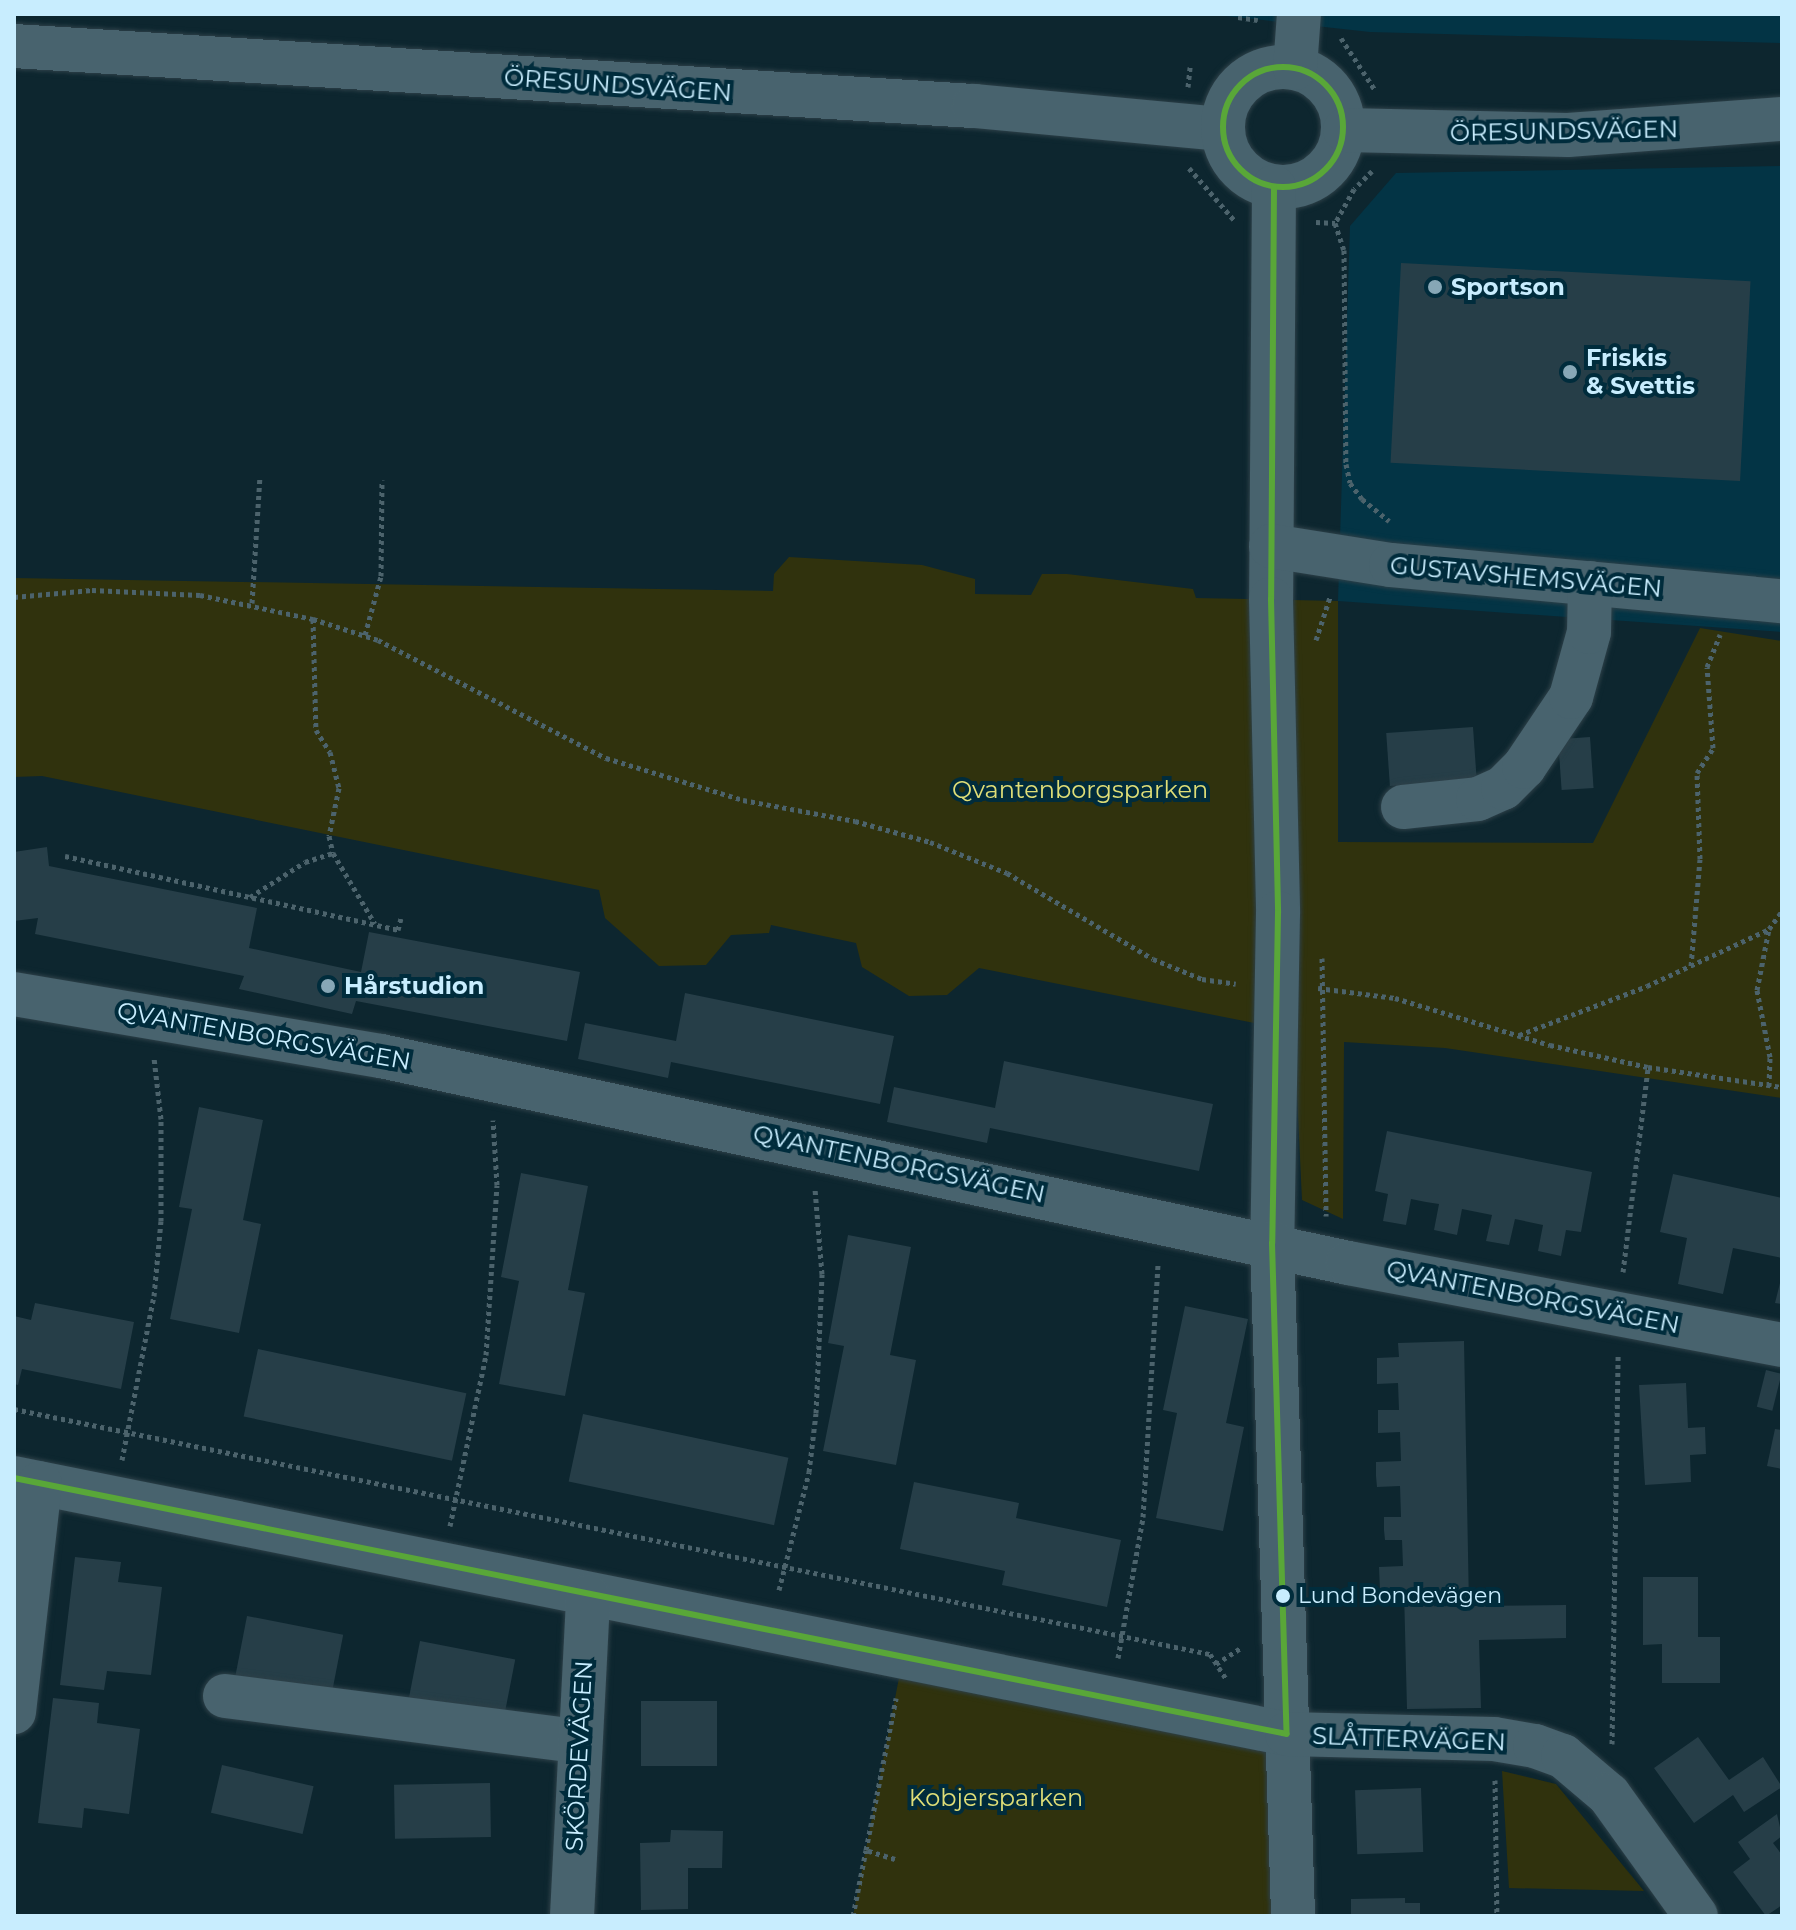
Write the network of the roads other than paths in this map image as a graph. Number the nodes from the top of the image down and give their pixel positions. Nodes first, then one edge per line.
1 (1317, 19) edge
2 (14, 46) edge
3 (1295, 68) junction
4 (1782, 119) edge
5 (1222, 129) junction
6 (1364, 131) junction
7 (1274, 187) junction
8 (1271, 546) junction
9 (1590, 583) junction
10 (1782, 601) edge
11 (1403, 807) dead end
12 (14, 994) edge
13 (1272, 1243) junction
14 (1782, 1345) edge
15 (27, 1480) edge
16 (588, 1596) junction
17 (225, 1696) dead end
18 (14, 1712) edge
19 (1269, 1731) junction
20 (578, 1741) junction
21 (572, 1916) edge
22 (1293, 1916) edge
23 (1696, 1916) edge

1 - 3 street
2 - 5 street, ÖRESUNDSVÄGEN
3 - 5 street
3 - 6 street
4 - 6 street, ÖRESUNDSVÄGEN
5 - 7 street
6 - 7 street
7 - 8 street
8 - 9 street, GUSTAVSHEMSVÄGEN
8 - 13 street
9 - 10 street, GUSTAVSHEMSVÄGEN
9 - 11 street
12 - 13 street, QVANTENBORGSVÄGEN
13 - 14 street, QVANTENBORGSVÄGEN
13 - 19 street
15 - 16 street, SLÅTTERVÄGEN
15 - 18 street
16 - 19 street, SLÅTTERVÄGEN
16 - 20 street, SKÖRDEVÄGEN
17 - 20 street
19 - 22 street
19 - 23 street, SLÅTTERVÄGEN
20 - 21 street, SKÖRDEVÄGEN

